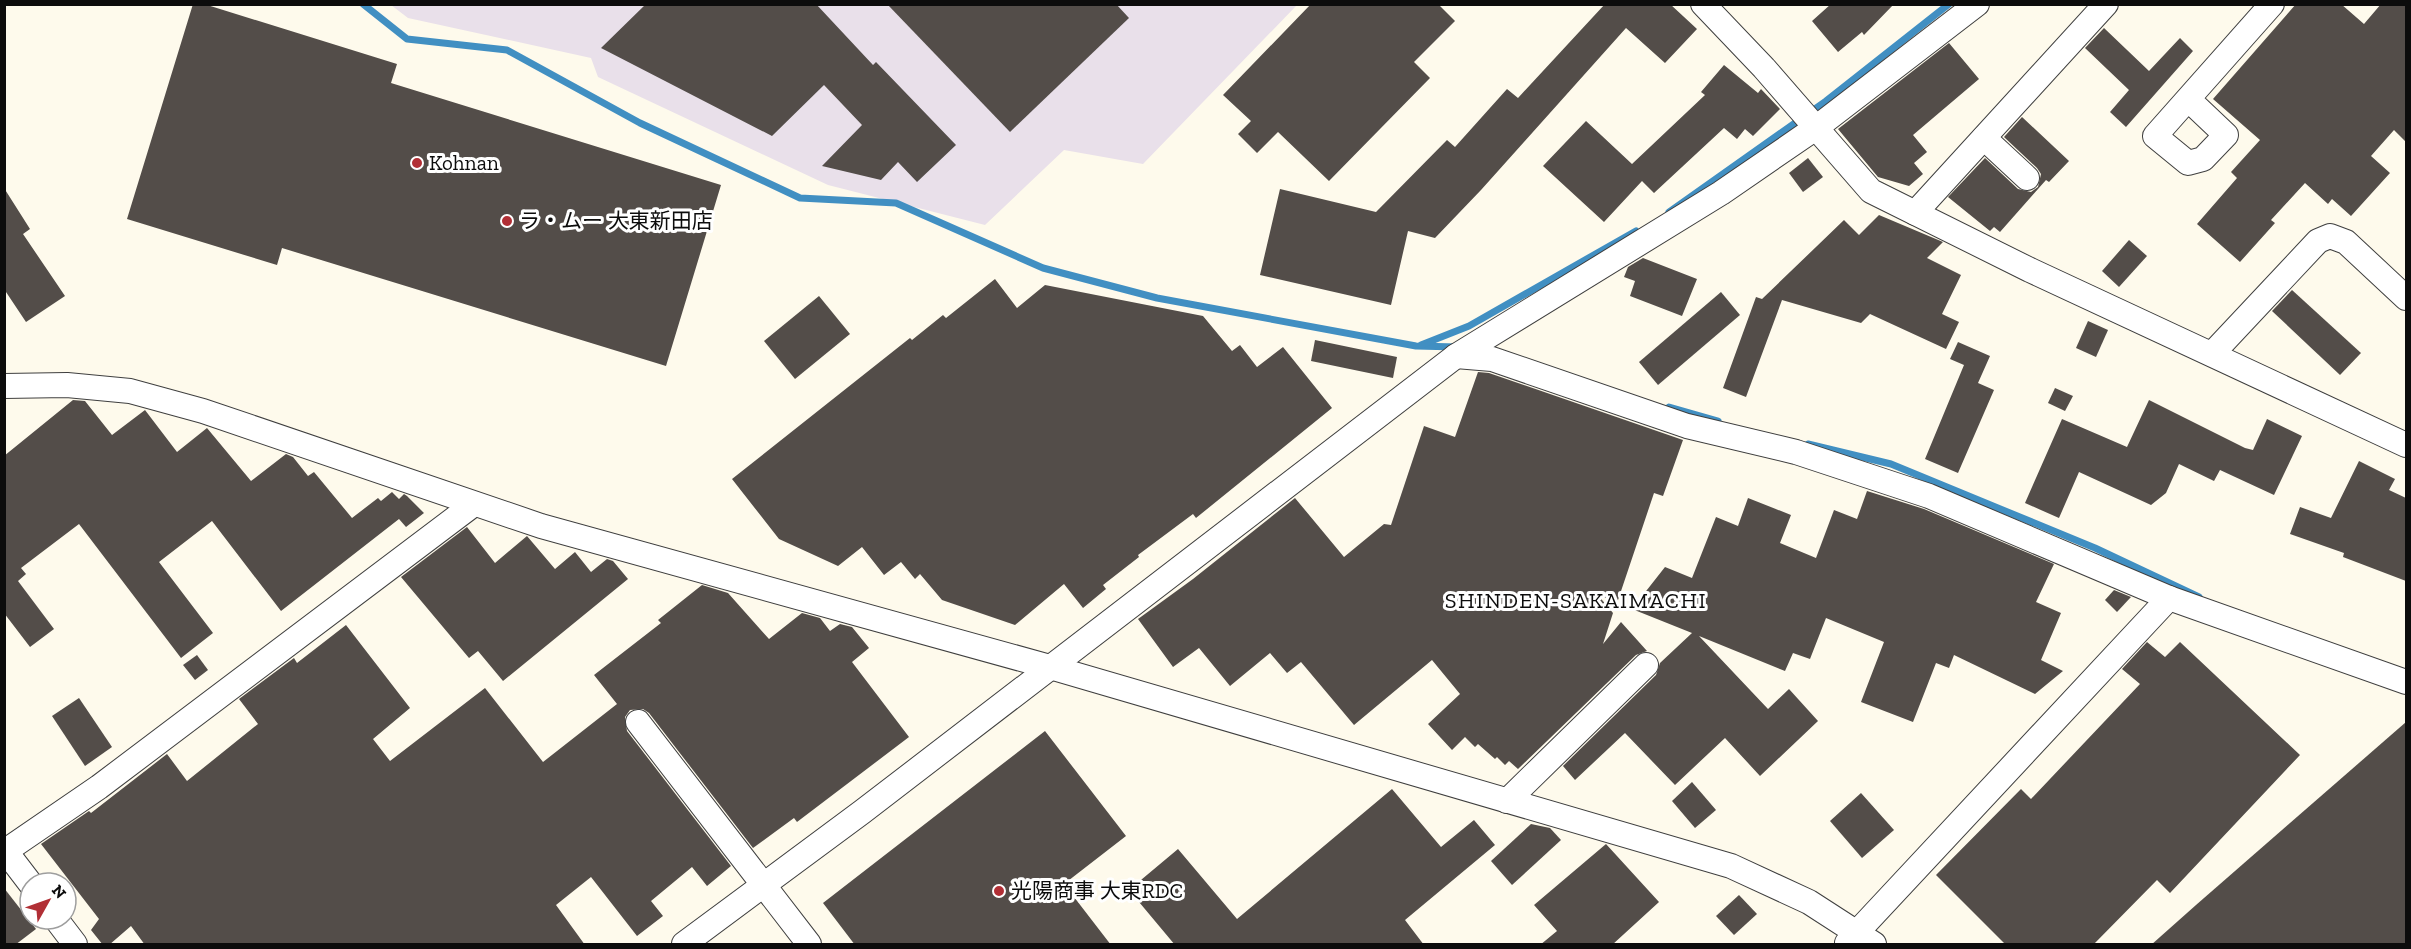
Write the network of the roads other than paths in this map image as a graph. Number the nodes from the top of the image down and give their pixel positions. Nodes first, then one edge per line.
1 (1703, 4) edge
2 (1977, 4) edge
3 (2106, 4) edge
4 (2272, 4) edge
5 (2187, 99) dead end
6 (1817, 127) junction
7 (1984, 138) junction
8 (2026, 178) dead end
9 (1915, 213) junction
10 (2406, 298) edge
11 (2212, 354) junction
12 (1456, 356) junction
13 (4, 386) edge
14 (2406, 445) edge
15 (474, 504) junction
16 (2169, 598) junction
17 (1646, 665) dead end
18 (1050, 667) junction
19 (2406, 682) edge
20 (638, 722) dead end
21 (1507, 801) junction
22 (5, 850) edge
23 (21, 871) edge
24 (764, 883) junction
25 (65, 931) edge
26 (1858, 941) edge
27 (75, 945) edge
28 (684, 945) edge
29 (809, 945) edge

1 - 6 street
2 - 6 street
3 - 7 street
4 - 5 street
6 - 9 street
6 - 12 street
7 - 8 street
7 - 9 street
9 - 11 street
10 - 11 street
11 - 14 street
12 - 16 street
12 - 18 street
13 - 15 street
15 - 18 street
15 - 22 street
16 - 19 street
16 - 26 street
17 - 21 street
18 - 21 street
18 - 24 street
20 - 24 street
21 - 26 street
22 - 23 street
24 - 28 street
24 - 29 street
25 - 27 street

